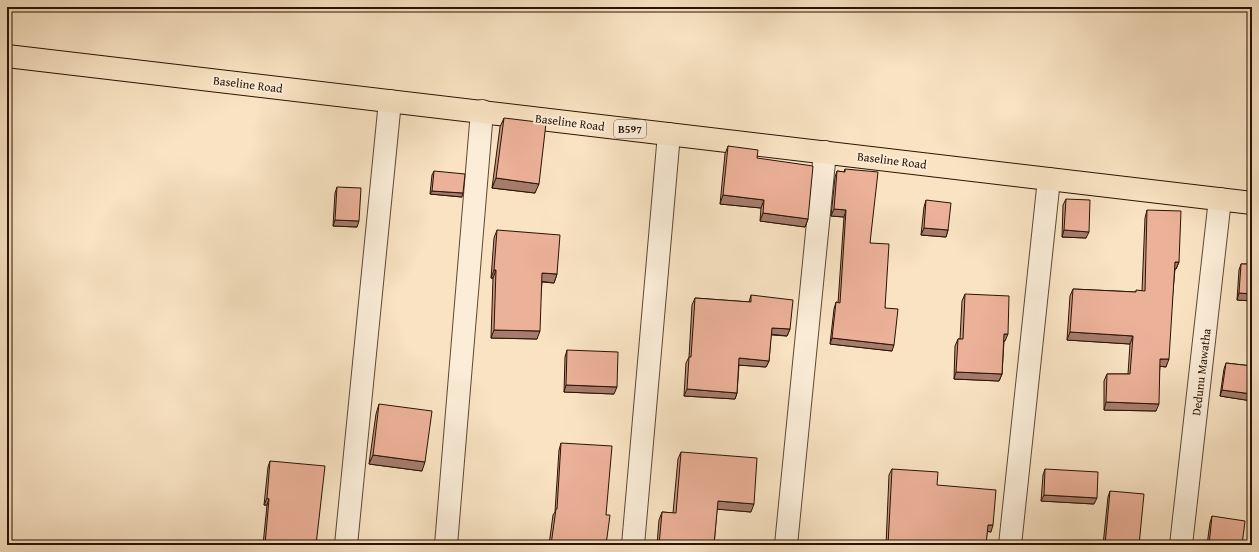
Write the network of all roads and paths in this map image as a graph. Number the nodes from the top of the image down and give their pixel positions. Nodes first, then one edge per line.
1 (7, 56) edge
2 (390, 101) junction
3 (482, 111) junction
4 (669, 134) junction
5 (825, 152) junction
6 (1049, 179) junction
7 (1220, 199) junction
8 (1252, 203) edge
9 (346, 545) edge
10 (446, 545) edge
11 (633, 545) edge
12 (786, 545) edge
13 (1010, 545) edge
14 (1181, 545) edge

1 - 2 main road, Baseline Road / B597
2 - 3 main road, Baseline Road / B597
2 - 9 street
3 - 4 main road, Baseline Road / B597
3 - 10 street
4 - 5 main road, Baseline Road / B597
4 - 11 street
5 - 6 main road, Baseline Road / B597
5 - 12 street
6 - 7 main road, Baseline Road / B597
6 - 13 street
7 - 8 main road, Baseline Road / B597
7 - 14 street, Dedunu Mawatha

